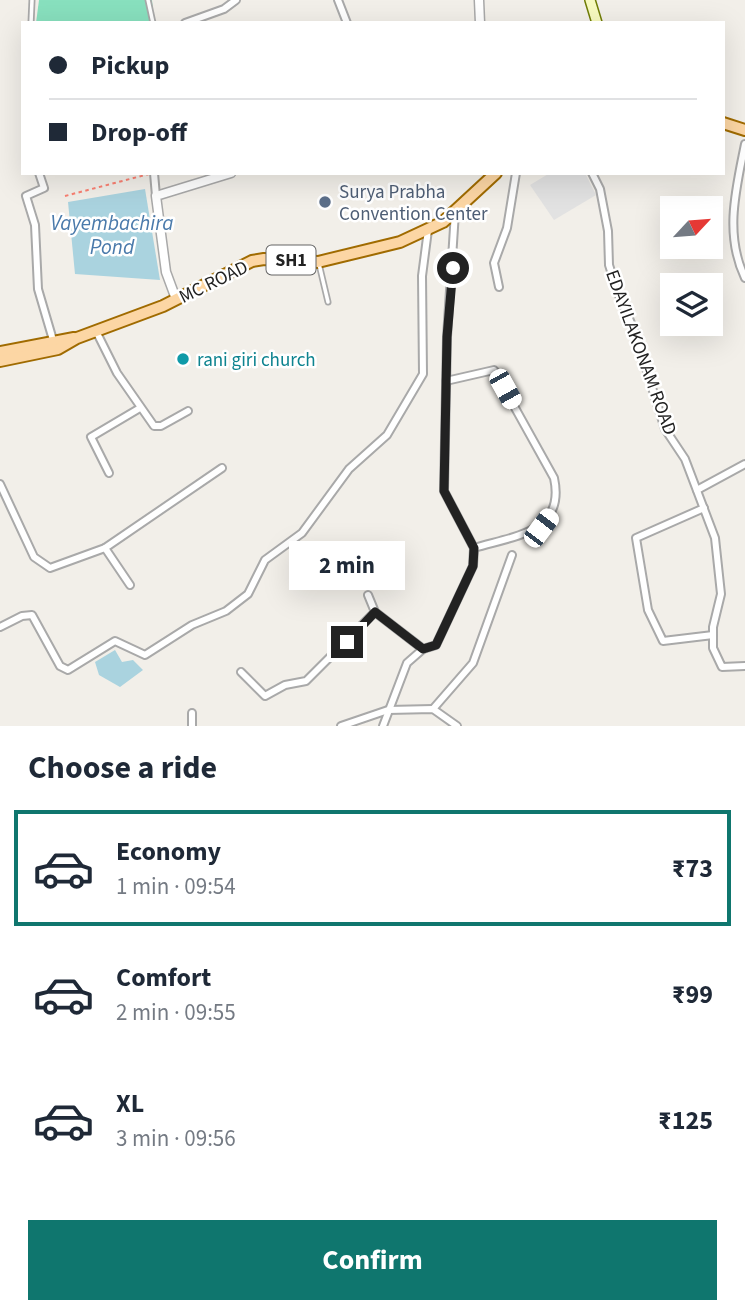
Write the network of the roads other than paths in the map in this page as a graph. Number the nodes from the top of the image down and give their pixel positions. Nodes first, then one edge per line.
1 (32, 0) edge
2 (148, 0) edge
3 (236, 0) edge
4 (338, 0) edge
5 (479, 0) edge
6 (590, 0) edge
7 (207, 20) edge
8 (31, 21) edge
9 (153, 21) edge
10 (346, 21) edge
11 (480, 21) edge
12 (596, 21) edge
13 (725, 125) edge
14 (745, 130) edge
15 (745, 144) edge
16 (41, 175) edge
17 (153, 175) edge
18 (224, 175) edge
19 (494, 175) edge
20 (516, 175) edge
21 (593, 175) edge
22 (156, 196) junction
23 (455, 212) junction
24 (428, 230) junction
25 (318, 262) junction
26 (745, 278) edge
27 (499, 287) dead end
28 (176, 299) junction
29 (328, 302) dead end
30 (96, 331) junction
31 (77, 338) junction
32 (53, 340) junction
33 (0, 352) edge
34 (0, 361) edge
35 (446, 381) junction
36 (140, 408) junction
37 (188, 411) dead end
38 (745, 464) edge
39 (222, 468) dead end
40 (109, 474) dead end
41 (0, 484) edge
42 (697, 491) junction
43 (704, 508) junction
44 (105, 548) junction
45 (474, 548) junction
46 (512, 555) dead end
47 (130, 585) dead end
48 (368, 595) dead end
49 (375, 612) junction
50 (0, 627) edge
51 (713, 635) junction
52 (423, 649) junction
53 (745, 666) edge
54 (241, 672) dead end
55 (433, 709) junction
56 (388, 710) junction
57 (192, 713) dead end
58 (192, 726) edge
59 (341, 726) edge
60 (383, 726) edge
61 (457, 726) edge

1 - 8 lane
2 - 9 lane
3 - 7 street
4 - 10 street
5 - 11 street
6 - 12 main road
13 - 14 main road
15 - 26 street
16 - 32 street
17 - 22 street
18 - 22 street
19 - 23 main road, MC ROAD / SH1
20 - 27 street
21 - 42 street, EDAYILAKONAM ROAD
22 - 28 street
23 - 24 main road, MC ROAD / SH1
23 - 35 street
24 - 25 main road, MC ROAD / SH1
24 - 50 street
25 - 28 main road, MC ROAD / SH1
25 - 29 lane
28 - 30 main road, MC ROAD / SH1
30 - 31 main road, MC ROAD / SH1
30 - 36 street
31 - 32 main road, MC ROAD / SH1
31 - 34 main road, MC ROAD / SH1
32 - 33 main road, MC ROAD / SH1
35 - 45 street
35 - 45 street
36 - 37 street
36 - 40 street
38 - 42 street
39 - 44 street
41 - 44 street
42 - 43 street, EDAYILAKONAM ROAD
43 - 51 street, EDAYILAKONAM ROAD
43 - 51 street
44 - 47 street
45 - 52 street
46 - 55 street
48 - 49 street
49 - 52 street
49 - 54 street
51 - 53 street, EDAYILAKONAM ROAD
52 - 56 street
55 - 56 street
55 - 61 street
56 - 59 street
56 - 60 street
57 - 58 street

